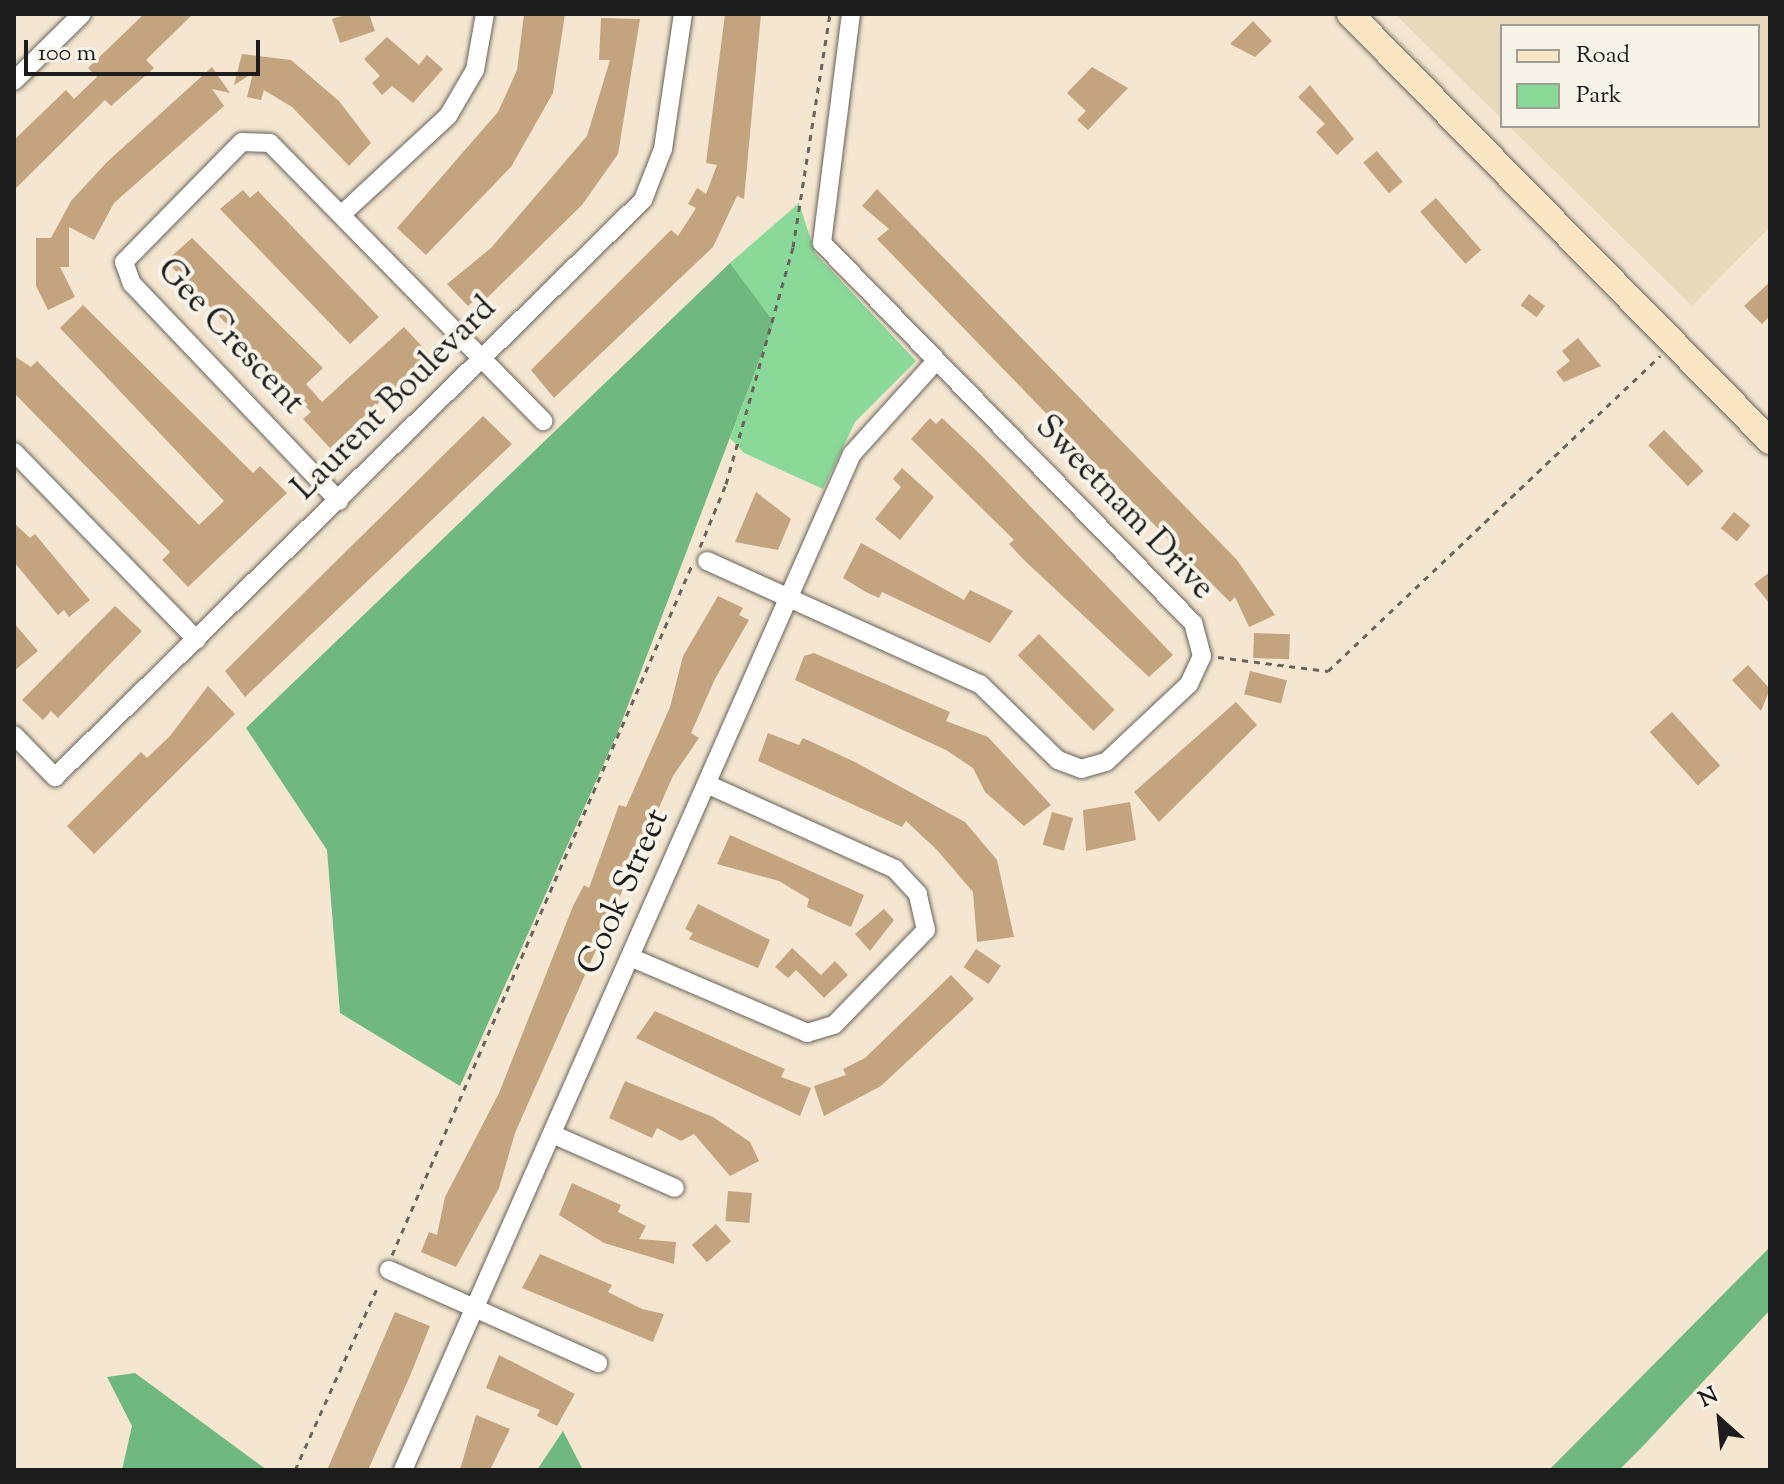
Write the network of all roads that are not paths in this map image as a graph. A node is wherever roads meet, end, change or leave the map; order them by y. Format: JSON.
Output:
{"nodes":[{"id":1,"x":82,"y":14,"type":"edge"},
{"id":2,"x":485,"y":14,"type":"edge"},
{"id":3,"x":683,"y":14,"type":"edge"},
{"id":4,"x":851,"y":14,"type":"edge"},
{"id":5,"x":1350,"y":14,"type":"edge"},
{"id":6,"x":14,"y":81,"type":"edge"},
{"id":7,"x":341,"y":215,"type":"junction"},
{"id":8,"x":481,"y":358,"type":"junction"},
{"id":9,"x":935,"y":362,"type":"junction"},
{"id":10,"x":543,"y":421,"type":"dead end"},
{"id":11,"x":1770,"y":441,"type":"edge"},
{"id":12,"x":14,"y":452,"type":"edge"},
{"id":13,"x":339,"y":501,"type":"junction"},
{"id":14,"x":707,"y":561,"type":"dead end"},
{"id":15,"x":789,"y":598,"type":"junction"},
{"id":16,"x":197,"y":640,"type":"junction"},
{"id":17,"x":14,"y":735,"type":"edge"},
{"id":18,"x":707,"y":784,"type":"junction"},
{"id":19,"x":630,"y":957,"type":"junction"},
{"id":20,"x":552,"y":1134,"type":"junction"},
{"id":21,"x":675,"y":1188,"type":"dead end"},
{"id":22,"x":389,"y":1270,"type":"dead end"},
{"id":23,"x":475,"y":1308,"type":"junction"},
{"id":24,"x":598,"y":1363,"type":"dead end"},
{"id":25,"x":403,"y":1470,"type":"edge"}],
"edges":[{"from":1,"to":6,"type":"street"},
{"from":2,"to":7,"type":"street"},
{"from":3,"to":8,"type":"street","name":"Laurent Boulevard"},
{"from":4,"to":9,"type":"street","name":"Sweetnam Drive"},
{"from":5,"to":11,"type":"main road"},
{"from":7,"to":8,"type":"street","name":"Gee Crescent"},
{"from":7,"to":13,"type":"street","name":"Gee Crescent"},
{"from":8,"to":10,"type":"street","name":"Gee Crescent"},
{"from":8,"to":13,"type":"street","name":"Laurent Boulevard"},
{"from":9,"to":15,"type":"street","name":"Cook Street"},
{"from":9,"to":15,"type":"street","name":"Sweetnam Drive"},
{"from":12,"to":16,"type":"street"},
{"from":13,"to":16,"type":"street","name":"Laurent Boulevard"},
{"from":14,"to":15,"type":"street","name":"Sweetnam Drive"},
{"from":15,"to":18,"type":"street","name":"Cook Street"},
{"from":16,"to":17,"type":"street","name":"Laurent Boulevard"},
{"from":18,"to":19,"type":"street","name":"Cook Street"},
{"from":18,"to":19,"type":"street"},
{"from":19,"to":20,"type":"street","name":"Cook Street"},
{"from":20,"to":21,"type":"street"},
{"from":20,"to":23,"type":"street","name":"Cook Street"},
{"from":22,"to":23,"type":"street"},
{"from":23,"to":24,"type":"street"},
{"from":23,"to":25,"type":"street","name":"Cook Street"}]}
